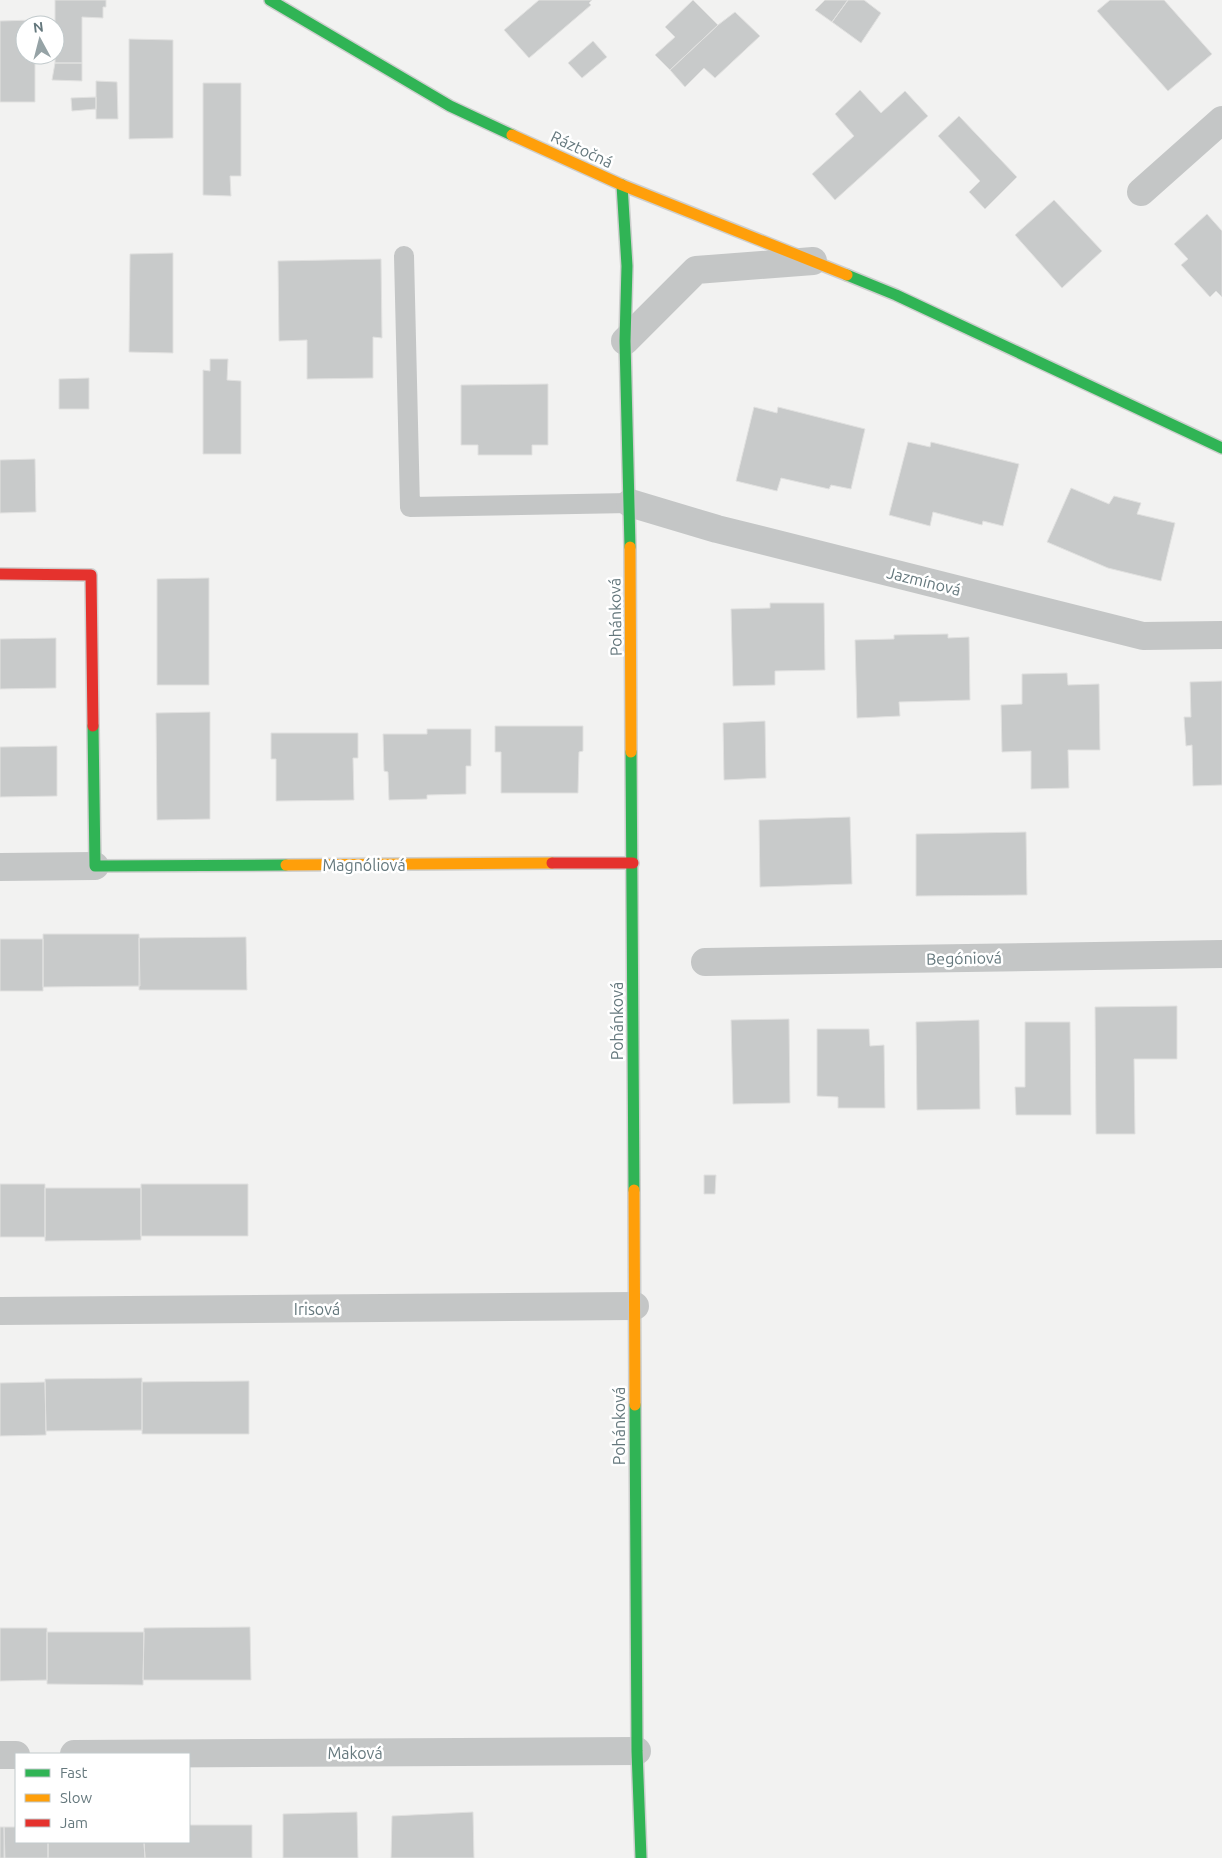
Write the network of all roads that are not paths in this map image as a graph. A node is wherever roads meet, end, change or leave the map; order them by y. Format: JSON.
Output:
{"nodes":[{"id":1,"x":270,"y":0,"type":"edge"},
{"id":2,"x":1222,"y":120,"type":"edge"},
{"id":3,"x":622,"y":185,"type":"junction"},
{"id":4,"x":1141,"y":192,"type":"dead end"},
{"id":5,"x":404,"y":256,"type":"dead end"},
{"id":6,"x":813,"y":262,"type":"junction"},
{"id":7,"x":625,"y":341,"type":"junction"},
{"id":8,"x":1222,"y":448,"type":"edge"},
{"id":9,"x":630,"y":503,"type":"junction"},
{"id":10,"x":0,"y":574,"type":"edge"},
{"id":11,"x":1222,"y":635,"type":"edge"},
{"id":12,"x":632,"y":863,"type":"junction"},
{"id":13,"x":95,"y":866,"type":"junction"},
{"id":14,"x":0,"y":867,"type":"edge"},
{"id":15,"x":1222,"y":954,"type":"edge"},
{"id":16,"x":705,"y":962,"type":"dead end"},
{"id":17,"x":635,"y":1306,"type":"junction"},
{"id":18,"x":0,"y":1311,"type":"edge"},
{"id":19,"x":637,"y":1751,"type":"junction"},
{"id":20,"x":190,"y":1753,"type":"edge"},
{"id":21,"x":0,"y":1755,"type":"edge"},
{"id":22,"x":15,"y":1755,"type":"edge"},
{"id":23,"x":641,"y":1858,"type":"edge"}],
"edges":[{"from":1,"to":3,"type":"street","name":"Ráztočná"},
{"from":2,"to":4,"type":"street"},
{"from":3,"to":6,"type":"street","name":"Ráztočná"},
{"from":3,"to":7,"type":"street","name":"Pohánková"},
{"from":5,"to":9,"type":"lane"},
{"from":6,"to":7,"type":"street"},
{"from":6,"to":8,"type":"street","name":"Ráztočná"},
{"from":7,"to":9,"type":"street","name":"Pohánková"},
{"from":9,"to":11,"type":"street","name":"Jazmínová"},
{"from":9,"to":12,"type":"street","name":"Pohánková"},
{"from":10,"to":13,"type":"street"},
{"from":12,"to":13,"type":"street","name":"Magnóliová"},
{"from":12,"to":17,"type":"street","name":"Pohánková"},
{"from":13,"to":14,"type":"street","name":"Magnóliová"},
{"from":15,"to":16,"type":"street","name":"Begóniová"},
{"from":17,"to":18,"type":"street","name":"Irisová"},
{"from":17,"to":19,"type":"street","name":"Pohánková"},
{"from":19,"to":20,"type":"street","name":"Maková"},
{"from":19,"to":23,"type":"street","name":"Pohánková"},
{"from":21,"to":22,"type":"street"}]}
